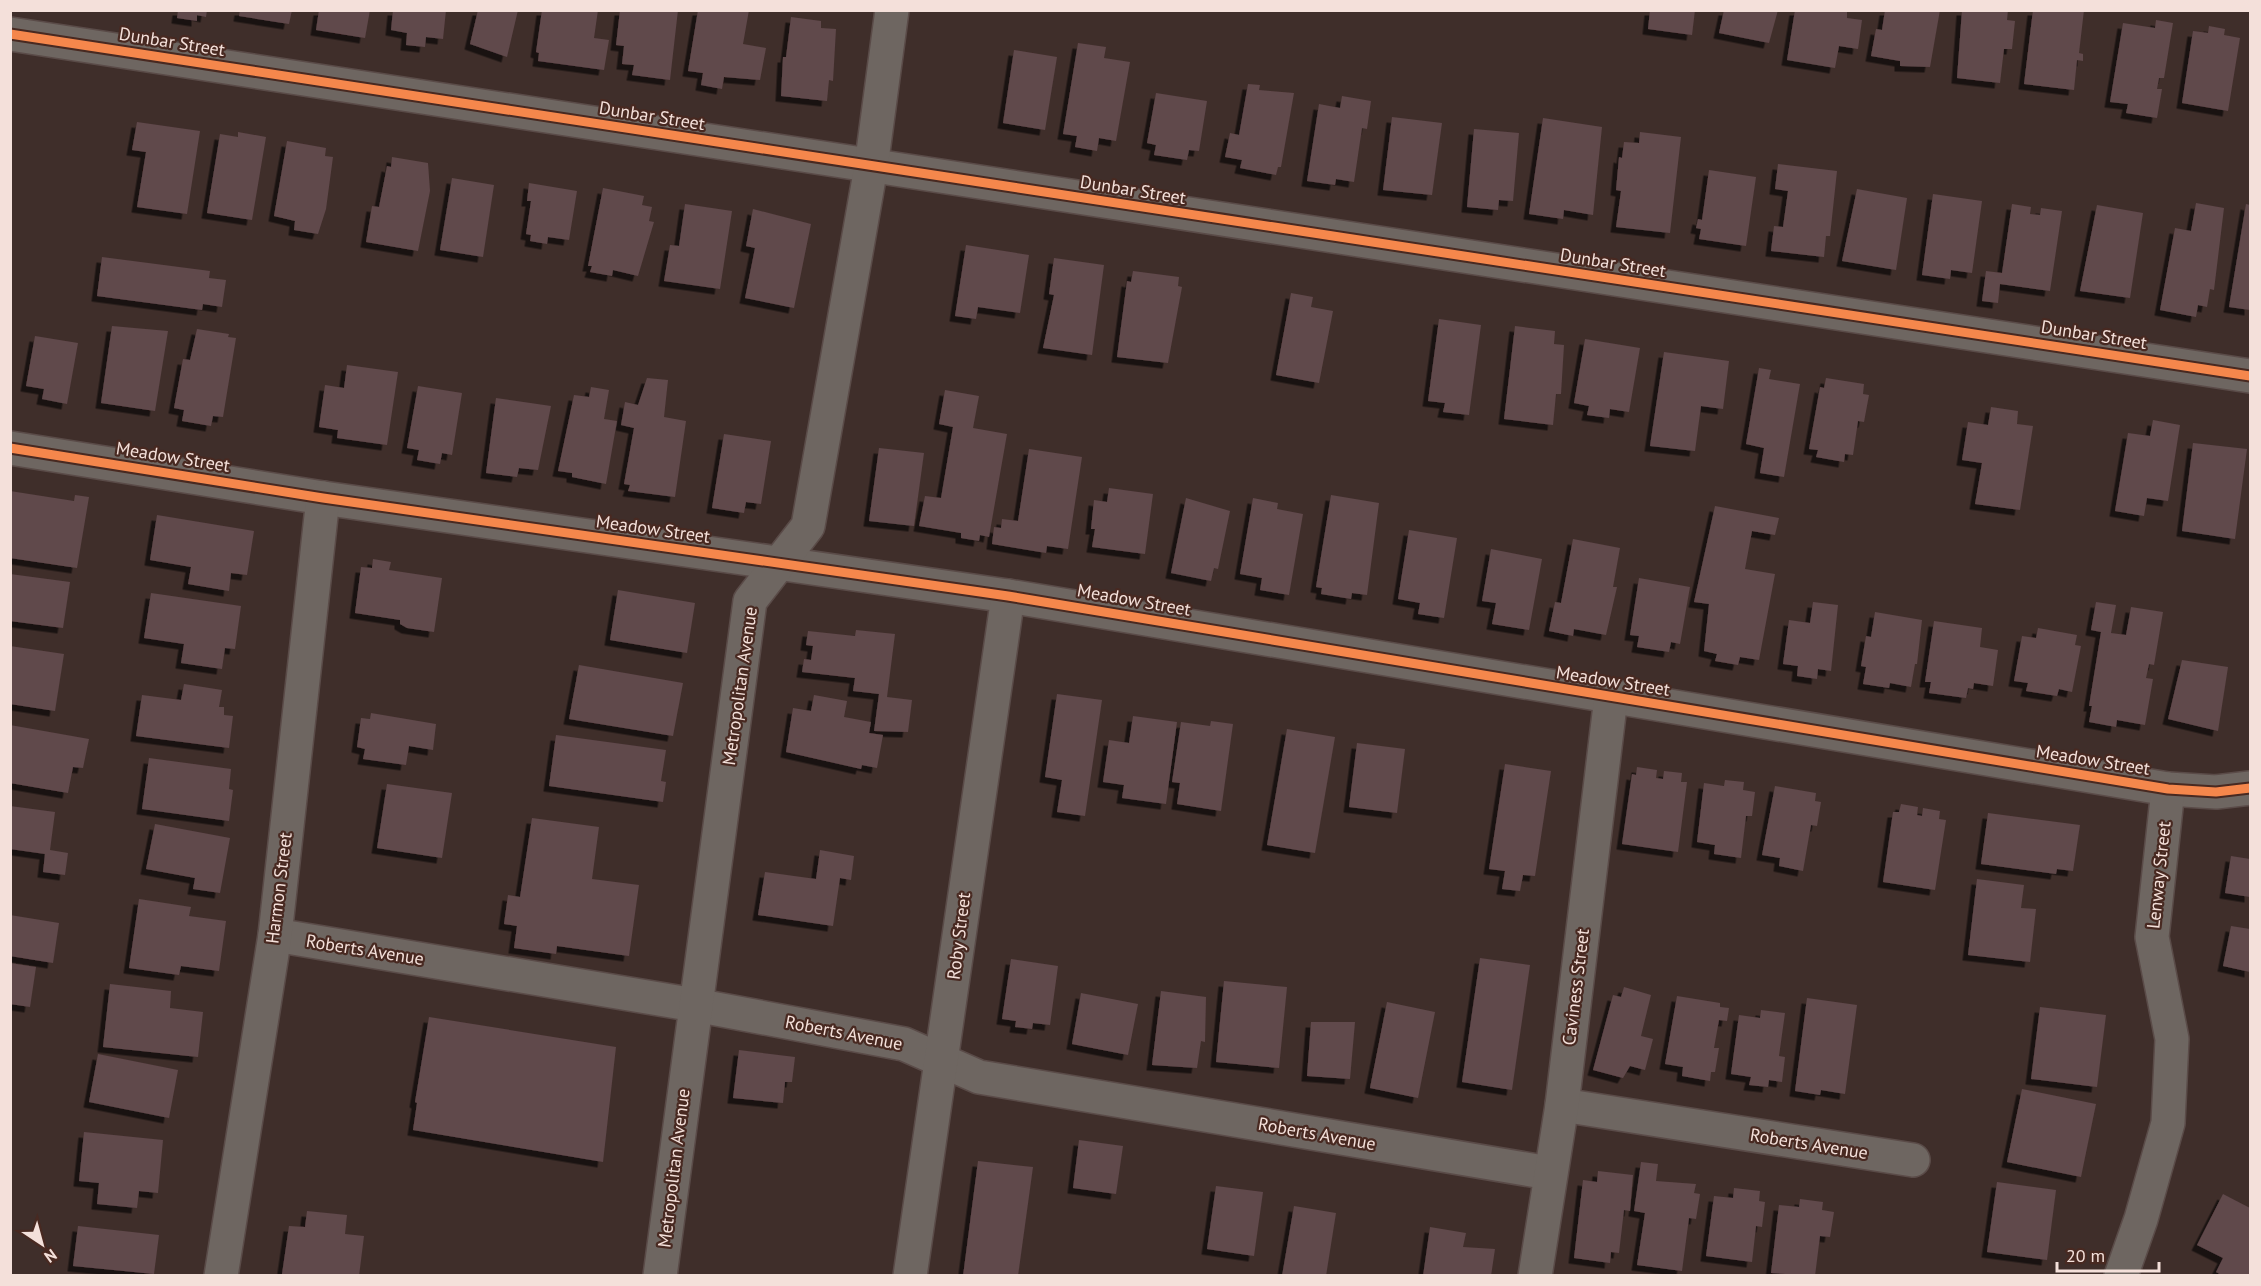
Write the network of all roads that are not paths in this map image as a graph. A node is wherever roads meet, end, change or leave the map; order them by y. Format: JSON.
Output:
{"nodes":[{"id":1,"x":892,"y":10,"type":"edge"},
{"id":2,"x":10,"y":34,"type":"edge"},
{"id":3,"x":871,"y":167,"type":"junction"},
{"id":4,"x":2250,"y":376,"type":"edge"},
{"id":5,"x":10,"y":448,"type":"edge"},
{"id":6,"x":322,"y":498,"type":"junction"},
{"id":7,"x":781,"y":564,"type":"junction"},
{"id":8,"x":1008,"y":596,"type":"junction"},
{"id":9,"x":1611,"y":697,"type":"junction"},
{"id":10,"x":2250,"y":788,"type":"edge"},
{"id":11,"x":2168,"y":789,"type":"junction"},
{"id":12,"x":275,"y":935,"type":"junction"},
{"id":13,"x":696,"y":1005,"type":"junction"},
{"id":14,"x":943,"y":1060,"type":"junction"},
{"id":15,"x":1562,"y":1105,"type":"junction"},
{"id":16,"x":1913,"y":1160,"type":"dead end"},
{"id":17,"x":1549,"y":1173,"type":"junction"},
{"id":18,"x":221,"y":1275,"type":"edge"},
{"id":19,"x":660,"y":1275,"type":"edge"},
{"id":20,"x":910,"y":1275,"type":"edge"},
{"id":21,"x":1535,"y":1275,"type":"edge"},
{"id":22,"x":2121,"y":1275,"type":"edge"}],
"edges":[{"from":1,"to":3,"type":"street","name":"Metropolitan Avenue"},
{"from":2,"to":3,"type":"street","name":"Dunbar Street"},
{"from":3,"to":4,"type":"street","name":"Dunbar Street"},
{"from":3,"to":7,"type":"street","name":"Metropolitan Avenue"},
{"from":5,"to":6,"type":"street","name":"Meadow Street"},
{"from":6,"to":7,"type":"street","name":"Meadow Street"},
{"from":6,"to":12,"type":"street","name":"Harmon Street"},
{"from":7,"to":8,"type":"street","name":"Meadow Street"},
{"from":7,"to":13,"type":"street","name":"Metropolitan Avenue"},
{"from":8,"to":9,"type":"street","name":"Meadow Street"},
{"from":8,"to":14,"type":"street","name":"Roby Street"},
{"from":9,"to":11,"type":"street","name":"Meadow Street"},
{"from":9,"to":15,"type":"street","name":"Caviness Street"},
{"from":10,"to":11,"type":"street","name":"Meadow Street"},
{"from":11,"to":22,"type":"street","name":"Lenway Street"},
{"from":12,"to":13,"type":"street","name":"Roberts Avenue"},
{"from":12,"to":18,"type":"street","name":"Harmon Street"},
{"from":13,"to":14,"type":"street","name":"Roberts Avenue"},
{"from":13,"to":19,"type":"street","name":"Metropolitan Avenue"},
{"from":14,"to":17,"type":"street","name":"Roberts Avenue"},
{"from":14,"to":20,"type":"street","name":"Roby Street"},
{"from":15,"to":16,"type":"street","name":"Roberts Avenue"},
{"from":15,"to":17,"type":"street","name":"Caviness Street"},
{"from":17,"to":21,"type":"street","name":"Caviness Street"}]}
